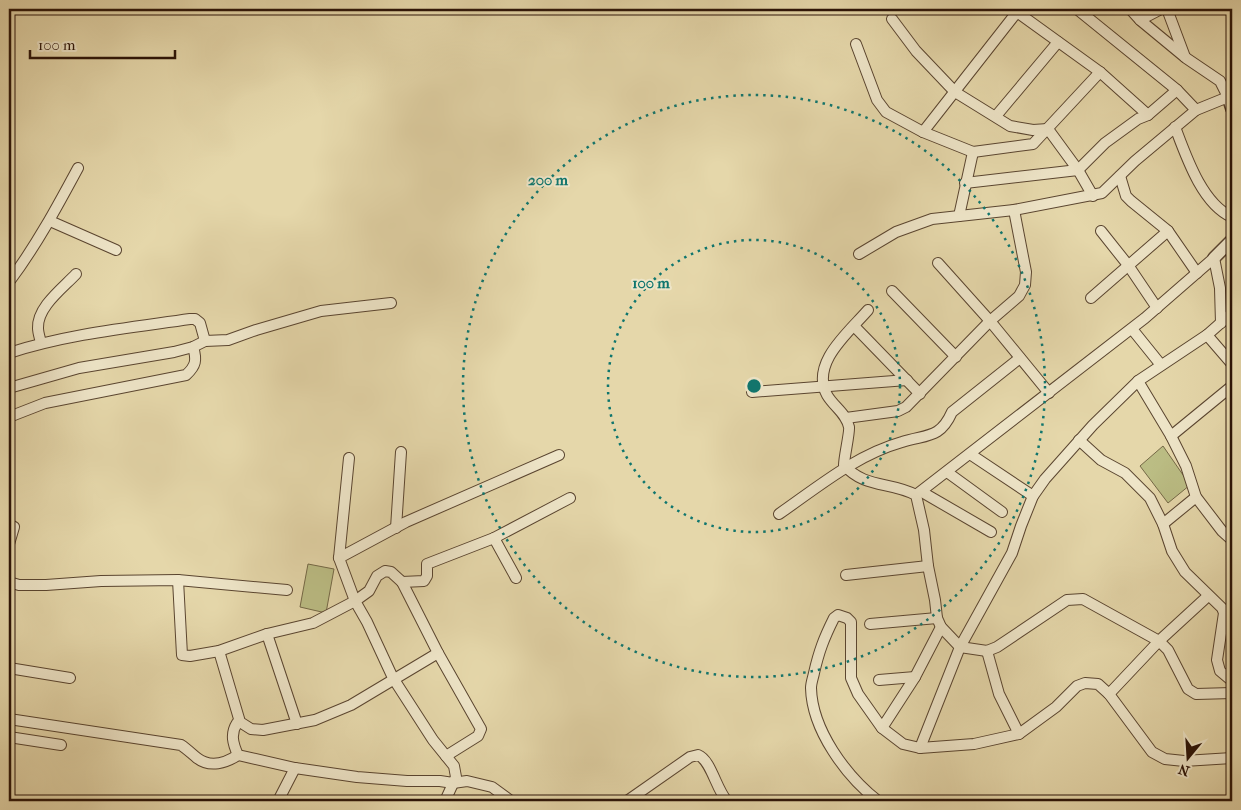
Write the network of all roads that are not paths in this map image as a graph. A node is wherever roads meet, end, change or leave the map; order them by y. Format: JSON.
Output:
{"nodes":[{"id":1,"x":1077,"y":9,"type":"edge"},
{"id":2,"x":1130,"y":9,"type":"edge"},
{"id":3,"x":1161,"y":9,"type":"edge"},
{"id":4,"x":1167,"y":9,"type":"edge"},
{"id":5,"x":1018,"y":11,"type":"edge"},
{"id":6,"x":892,"y":19,"type":"dead end"},
{"id":7,"x":1140,"y":20,"type":"junction"},
{"id":8,"x":1058,"y":42,"type":"junction"},
{"id":9,"x":856,"y":44,"type":"dead end"},
{"id":10,"x":1186,"y":58,"type":"junction"},
{"id":11,"x":1100,"y":72,"type":"junction"},
{"id":12,"x":1177,"y":90,"type":"junction"},
{"id":13,"x":955,"y":92,"type":"junction"},
{"id":14,"x":1230,"y":95,"type":"edge"},
{"id":15,"x":1232,"y":109,"type":"edge"},
{"id":16,"x":1196,"y":110,"type":"junction"},
{"id":17,"x":1148,"y":115,"type":"junction"},
{"id":18,"x":996,"y":116,"type":"junction"},
{"id":19,"x":1175,"y":127,"type":"junction"},
{"id":20,"x":1048,"y":129,"type":"junction"},
{"id":21,"x":923,"y":132,"type":"junction"},
{"id":22,"x":973,"y":152,"type":"junction"},
{"id":23,"x":78,"y":168,"type":"dead end"},
{"id":24,"x":1078,"y":170,"type":"junction"},
{"id":25,"x":1120,"y":176,"type":"junction"},
{"id":26,"x":965,"y":183,"type":"junction"},
{"id":27,"x":1093,"y":196,"type":"junction"},
{"id":28,"x":1014,"y":210,"type":"junction"},
{"id":29,"x":959,"y":216,"type":"junction"},
{"id":30,"x":1232,"y":217,"type":"edge"},
{"id":31,"x":50,"y":221,"type":"junction"},
{"id":32,"x":1168,"y":231,"type":"junction"},
{"id":33,"x":1101,"y":232,"type":"dead end"},
{"id":34,"x":1232,"y":240,"type":"edge"},
{"id":35,"x":116,"y":250,"type":"dead end"},
{"id":36,"x":859,"y":254,"type":"dead end"},
{"id":37,"x":1214,"y":258,"type":"junction"},
{"id":38,"x":938,"y":263,"type":"dead end"},
{"id":39,"x":1128,"y":265,"type":"junction"},
{"id":40,"x":76,"y":274,"type":"dead end"},
{"id":41,"x":1197,"y":274,"type":"junction"},
{"id":42,"x":9,"y":282,"type":"edge"},
{"id":43,"x":892,"y":291,"type":"dead end"},
{"id":44,"x":1091,"y":298,"type":"dead end"},
{"id":45,"x":391,"y":303,"type":"dead end"},
{"id":46,"x":1157,"y":308,"type":"junction"},
{"id":47,"x":868,"y":310,"type":"dead end"},
{"id":48,"x":1232,"y":313,"type":"edge"},
{"id":49,"x":990,"y":322,"type":"junction"},
{"id":50,"x":1221,"y":323,"type":"junction"},
{"id":51,"x":854,"y":326,"type":"junction"},
{"id":52,"x":1132,"y":328,"type":"junction"},
{"id":53,"x":1207,"y":334,"type":"junction"},
{"id":54,"x":205,"y":341,"type":"junction"},
{"id":55,"x":41,"y":343,"type":"junction"},
{"id":56,"x":193,"y":347,"type":"junction"},
{"id":57,"x":9,"y":353,"type":"edge"},
{"id":58,"x":956,"y":357,"type":"junction"},
{"id":59,"x":1020,"y":358,"type":"junction"},
{"id":60,"x":1232,"y":364,"type":"edge"},
{"id":61,"x":1160,"y":366,"type":"junction"},
{"id":62,"x":907,"y":380,"type":"junction"},
{"id":63,"x":1138,"y":381,"type":"junction"},
{"id":64,"x":1232,"y":386,"type":"edge"},
{"id":65,"x":9,"y":388,"type":"edge"},
{"id":66,"x":825,"y":388,"type":"junction"},
{"id":67,"x":752,"y":392,"type":"dead end"},
{"id":68,"x":1049,"y":393,"type":"junction"},
{"id":69,"x":920,"y":394,"type":"junction"},
{"id":70,"x":9,"y":417,"type":"edge"},
{"id":71,"x":846,"y":418,"type":"junction"},
{"id":72,"x":1171,"y":436,"type":"junction"},
{"id":73,"x":1079,"y":440,"type":"junction"},
{"id":74,"x":401,"y":452,"type":"dead end"},
{"id":75,"x":970,"y":454,"type":"junction"},
{"id":76,"x":559,"y":455,"type":"dead end"},
{"id":77,"x":349,"y":458,"type":"dead end"},
{"id":78,"x":846,"y":468,"type":"junction"},
{"id":79,"x":947,"y":472,"type":"junction"},
{"id":80,"x":919,"y":493,"type":"junction"},
{"id":81,"x":1033,"y":496,"type":"junction"},
{"id":82,"x":1196,"y":497,"type":"junction"},
{"id":83,"x":570,"y":498,"type":"dead end"},
{"id":84,"x":1002,"y":512,"type":"dead end"},
{"id":85,"x":778,"y":514,"type":"dead end"},
{"id":86,"x":9,"y":524,"type":"edge"},
{"id":87,"x":1163,"y":524,"type":"junction"},
{"id":88,"x":396,"y":528,"type":"junction"},
{"id":89,"x":991,"y":532,"type":"dead end"},
{"id":90,"x":494,"y":538,"type":"junction"},
{"id":91,"x":1232,"y":540,"type":"edge"},
{"id":92,"x":9,"y":544,"type":"edge"},
{"id":93,"x":339,"y":558,"type":"junction"},
{"id":94,"x":928,"y":566,"type":"junction"},
{"id":95,"x":846,"y":575,"type":"dead end"},
{"id":96,"x":516,"y":578,"type":"dead end"},
{"id":97,"x":178,"y":580,"type":"junction"},
{"id":98,"x":9,"y":582,"type":"edge"},
{"id":99,"x":402,"y":582,"type":"junction"},
{"id":100,"x":287,"y":590,"type":"dead end"},
{"id":101,"x":1208,"y":596,"type":"junction"},
{"id":102,"x":355,"y":601,"type":"junction"},
{"id":103,"x":939,"y":623,"type":"junction"},
{"id":104,"x":870,"y":624,"type":"dead end"},
{"id":105,"x":268,"y":634,"type":"junction"},
{"id":106,"x":1159,"y":641,"type":"junction"},
{"id":107,"x":960,"y":647,"type":"junction"},
{"id":108,"x":219,"y":651,"type":"junction"},
{"id":109,"x":987,"y":651,"type":"junction"},
{"id":110,"x":438,"y":653,"type":"junction"},
{"id":111,"x":9,"y":668,"type":"edge"},
{"id":112,"x":915,"y":677,"type":"junction"},
{"id":113,"x":70,"y":678,"type":"dead end"},
{"id":114,"x":393,"y":678,"type":"junction"},
{"id":115,"x":879,"y":680,"type":"dead end"},
{"id":116,"x":1232,"y":681,"type":"edge"},
{"id":117,"x":1232,"y":693,"type":"edge"},
{"id":118,"x":1109,"y":694,"type":"junction"},
{"id":119,"x":9,"y":719,"type":"edge"},
{"id":120,"x":240,"y":722,"type":"junction"},
{"id":121,"x":297,"y":724,"type":"junction"},
{"id":122,"x":882,"y":728,"type":"junction"},
{"id":123,"x":1019,"y":734,"type":"junction"},
{"id":124,"x":9,"y":737,"type":"edge"},
{"id":125,"x":61,"y":744,"type":"dead end"},
{"id":126,"x":920,"y":748,"type":"junction"},
{"id":127,"x":238,"y":755,"type":"junction"},
{"id":128,"x":446,"y":756,"type":"junction"},
{"id":129,"x":1232,"y":758,"type":"edge"},
{"id":130,"x":295,"y":768,"type":"junction"},
{"id":131,"x":453,"y":783,"type":"junction"},
{"id":132,"x":278,"y":801,"type":"edge"},
{"id":133,"x":446,"y":801,"type":"edge"},
{"id":134,"x":511,"y":801,"type":"edge"},
{"id":135,"x":627,"y":801,"type":"edge"},
{"id":136,"x":727,"y":801,"type":"edge"},
{"id":137,"x":878,"y":801,"type":"edge"}],
"edges":[{"from":1,"to":12,"type":"street"},
{"from":2,"to":7,"type":"street"},
{"from":3,"to":7,"type":"street"},
{"from":4,"to":10,"type":"street"},
{"from":5,"to":8,"type":"street"},
{"from":5,"to":13,"type":"street"},
{"from":6,"to":13,"type":"street"},
{"from":7,"to":10,"type":"street"},
{"from":8,"to":11,"type":"street"},
{"from":8,"to":18,"type":"street"},
{"from":9,"to":21,"type":"street"},
{"from":10,"to":14,"type":"street"},
{"from":11,"to":17,"type":"street"},
{"from":11,"to":20,"type":"street"},
{"from":12,"to":16,"type":"street"},
{"from":12,"to":17,"type":"street"},
{"from":13,"to":18,"type":"street"},
{"from":13,"to":21,"type":"street"},
{"from":14,"to":15,"type":"street"},
{"from":14,"to":16,"type":"street"},
{"from":16,"to":19,"type":"street"},
{"from":17,"to":24,"type":"street"},
{"from":18,"to":20,"type":"street"},
{"from":19,"to":25,"type":"street"},
{"from":19,"to":30,"type":"street"},
{"from":20,"to":22,"type":"street"},
{"from":20,"to":24,"type":"street"},
{"from":21,"to":22,"type":"street"},
{"from":22,"to":26,"type":"street"},
{"from":23,"to":31,"type":"street"},
{"from":24,"to":26,"type":"street"},
{"from":24,"to":27,"type":"street"},
{"from":25,"to":27,"type":"street"},
{"from":25,"to":32,"type":"street"},
{"from":26,"to":29,"type":"street"},
{"from":27,"to":28,"type":"street"},
{"from":28,"to":29,"type":"street"},
{"from":28,"to":49,"type":"street"},
{"from":29,"to":36,"type":"street"},
{"from":31,"to":35,"type":"street"},
{"from":31,"to":42,"type":"street"},
{"from":32,"to":39,"type":"street"},
{"from":32,"to":41,"type":"street"},
{"from":33,"to":39,"type":"street"},
{"from":34,"to":37,"type":"street"},
{"from":37,"to":41,"type":"street"},
{"from":37,"to":50,"type":"street"},
{"from":38,"to":49,"type":"street"},
{"from":39,"to":44,"type":"street"},
{"from":39,"to":46,"type":"street"},
{"from":40,"to":55,"type":"street"},
{"from":41,"to":46,"type":"street"},
{"from":43,"to":58,"type":"street"},
{"from":45,"to":54,"type":"street"},
{"from":46,"to":52,"type":"street"},
{"from":47,"to":51,"type":"street"},
{"from":48,"to":50,"type":"street"},
{"from":49,"to":58,"type":"street"},
{"from":49,"to":59,"type":"street"},
{"from":50,"to":53,"type":"street"},
{"from":51,"to":62,"type":"street"},
{"from":51,"to":66,"type":"street"},
{"from":52,"to":61,"type":"street"},
{"from":52,"to":68,"type":"street"},
{"from":53,"to":60,"type":"street"},
{"from":53,"to":61,"type":"street"},
{"from":54,"to":55,"type":"street"},
{"from":54,"to":56,"type":"street"},
{"from":55,"to":57,"type":"street"},
{"from":56,"to":65,"type":"street"},
{"from":56,"to":70,"type":"street"},
{"from":58,"to":69,"type":"street"},
{"from":59,"to":68,"type":"street"},
{"from":59,"to":78,"type":"street"},
{"from":61,"to":63,"type":"street"},
{"from":62,"to":66,"type":"street"},
{"from":62,"to":69,"type":"street"},
{"from":63,"to":72,"type":"street"},
{"from":63,"to":73,"type":"street"},
{"from":64,"to":72,"type":"street"},
{"from":66,"to":67,"type":"street"},
{"from":66,"to":71,"type":"street"},
{"from":68,"to":75,"type":"street"},
{"from":69,"to":71,"type":"street"},
{"from":71,"to":78,"type":"street"},
{"from":72,"to":82,"type":"street"},
{"from":73,"to":81,"type":"street"},
{"from":73,"to":87,"type":"street"},
{"from":74,"to":88,"type":"street"},
{"from":75,"to":79,"type":"street"},
{"from":75,"to":81,"type":"street"},
{"from":76,"to":88,"type":"street"},
{"from":77,"to":93,"type":"street"},
{"from":78,"to":80,"type":"street"},
{"from":78,"to":85,"type":"street"},
{"from":79,"to":80,"type":"street"},
{"from":79,"to":84,"type":"street"},
{"from":80,"to":89,"type":"street"},
{"from":80,"to":94,"type":"street"},
{"from":81,"to":107,"type":"street"},
{"from":82,"to":87,"type":"street"},
{"from":82,"to":91,"type":"street"},
{"from":83,"to":90,"type":"street"},
{"from":86,"to":92,"type":"street"},
{"from":87,"to":101,"type":"street"},
{"from":88,"to":93,"type":"street"},
{"from":90,"to":96,"type":"street"},
{"from":90,"to":99,"type":"street"},
{"from":93,"to":102,"type":"street"},
{"from":94,"to":95,"type":"street"},
{"from":94,"to":103,"type":"street"},
{"from":97,"to":98,"type":"street"},
{"from":97,"to":100,"type":"street"},
{"from":97,"to":108,"type":"street"},
{"from":99,"to":102,"type":"street"},
{"from":99,"to":110,"type":"street"},
{"from":101,"to":106,"type":"street"},
{"from":101,"to":116,"type":"street"},
{"from":102,"to":105,"type":"street"},
{"from":102,"to":114,"type":"street"},
{"from":103,"to":104,"type":"street"},
{"from":103,"to":107,"type":"street"},
{"from":103,"to":112,"type":"street"},
{"from":105,"to":108,"type":"street"},
{"from":105,"to":121,"type":"street"},
{"from":106,"to":109,"type":"street"},
{"from":106,"to":117,"type":"street"},
{"from":106,"to":118,"type":"street"},
{"from":107,"to":109,"type":"street"},
{"from":107,"to":126,"type":"street"},
{"from":108,"to":120,"type":"street"},
{"from":109,"to":123,"type":"street"},
{"from":110,"to":114,"type":"street"},
{"from":110,"to":128,"type":"street"},
{"from":111,"to":113,"type":"street"},
{"from":112,"to":115,"type":"street"},
{"from":112,"to":122,"type":"street"},
{"from":114,"to":121,"type":"street"},
{"from":114,"to":128,"type":"street"},
{"from":118,"to":123,"type":"street"},
{"from":118,"to":129,"type":"street"},
{"from":119,"to":127,"type":"street"},
{"from":120,"to":121,"type":"street"},
{"from":120,"to":127,"type":"street"},
{"from":122,"to":126,"type":"street"},
{"from":122,"to":137,"type":"street"},
{"from":123,"to":126,"type":"street"},
{"from":124,"to":125,"type":"street"},
{"from":127,"to":130,"type":"street"},
{"from":128,"to":131,"type":"street"},
{"from":130,"to":131,"type":"street"},
{"from":130,"to":132,"type":"street"},
{"from":131,"to":133,"type":"street"},
{"from":131,"to":134,"type":"street"},
{"from":135,"to":136,"type":"street"}]}
